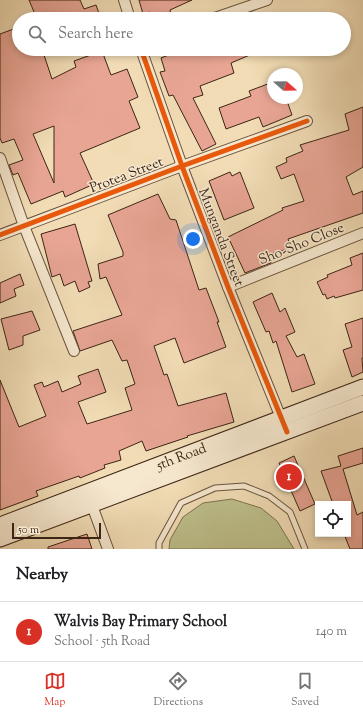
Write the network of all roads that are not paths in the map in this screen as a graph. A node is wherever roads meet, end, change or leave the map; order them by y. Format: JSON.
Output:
{"nodes":[{"id":1,"x":124,"y":0,"type":"edge"},
{"id":2,"x":267,"y":0,"type":"edge"},
{"id":3,"x":128,"y":12,"type":"edge"},
{"id":4,"x":232,"y":12,"type":"edge"},
{"id":5,"x":143,"y":56,"type":"edge"},
{"id":6,"x":307,"y":121,"type":"dead end"},
{"id":7,"x":0,"y":158,"type":"edge"},
{"id":8,"x":182,"y":166,"type":"junction"},
{"id":9,"x":24,"y":226,"type":"junction"},
{"id":10,"x":363,"y":233,"type":"edge"},
{"id":11,"x":0,"y":235,"type":"edge"},
{"id":12,"x":228,"y":287,"type":"junction"},
{"id":13,"x":74,"y":350,"type":"dead end"},
{"id":14,"x":363,"y":387,"type":"edge"},
{"id":15,"x":363,"y":404,"type":"edge"},
{"id":16,"x":281,"y":417,"type":"junction"},
{"id":17,"x":286,"y":432,"type":"junction"},
{"id":18,"x":89,"y":498,"type":"junction"},
{"id":19,"x":0,"y":525,"type":"edge"},
{"id":20,"x":0,"y":539,"type":"edge"},
{"id":21,"x":108,"y":549,"type":"edge"},
{"id":22,"x":159,"y":549,"type":"edge"},
{"id":23,"x":306,"y":549,"type":"edge"}],
"edges":[{"from":1,"to":3,"type":"street"},
{"from":2,"to":4,"type":"street"},
{"from":5,"to":8,"type":"street","name":"Munganda Street"},
{"from":6,"to":8,"type":"street","name":"Protea Street"},
{"from":7,"to":9,"type":"street"},
{"from":8,"to":9,"type":"street","name":"Protea Street"},
{"from":8,"to":12,"type":"street","name":"Munganda Street"},
{"from":9,"to":11,"type":"street","name":"Protea Street"},
{"from":9,"to":13,"type":"street"},
{"from":10,"to":12,"type":"street","name":"Sho-Sho Close"},
{"from":12,"to":16,"type":"street","name":"Munganda Street"},
{"from":14,"to":16,"type":"main road","name":"5th Road"},
{"from":15,"to":17,"type":"main road","name":"5th Road"},
{"from":16,"to":17,"type":"street","name":"Munganda Street"},
{"from":16,"to":18,"type":"main road","name":"5th Road"},
{"from":17,"to":18,"type":"main road","name":"5th Road"},
{"from":18,"to":19,"type":"main road","name":"5th Road"},
{"from":18,"to":20,"type":"main road","name":"5th Road"},
{"from":18,"to":21,"type":"street"},
{"from":22,"to":23,"type":"lane"}]}
